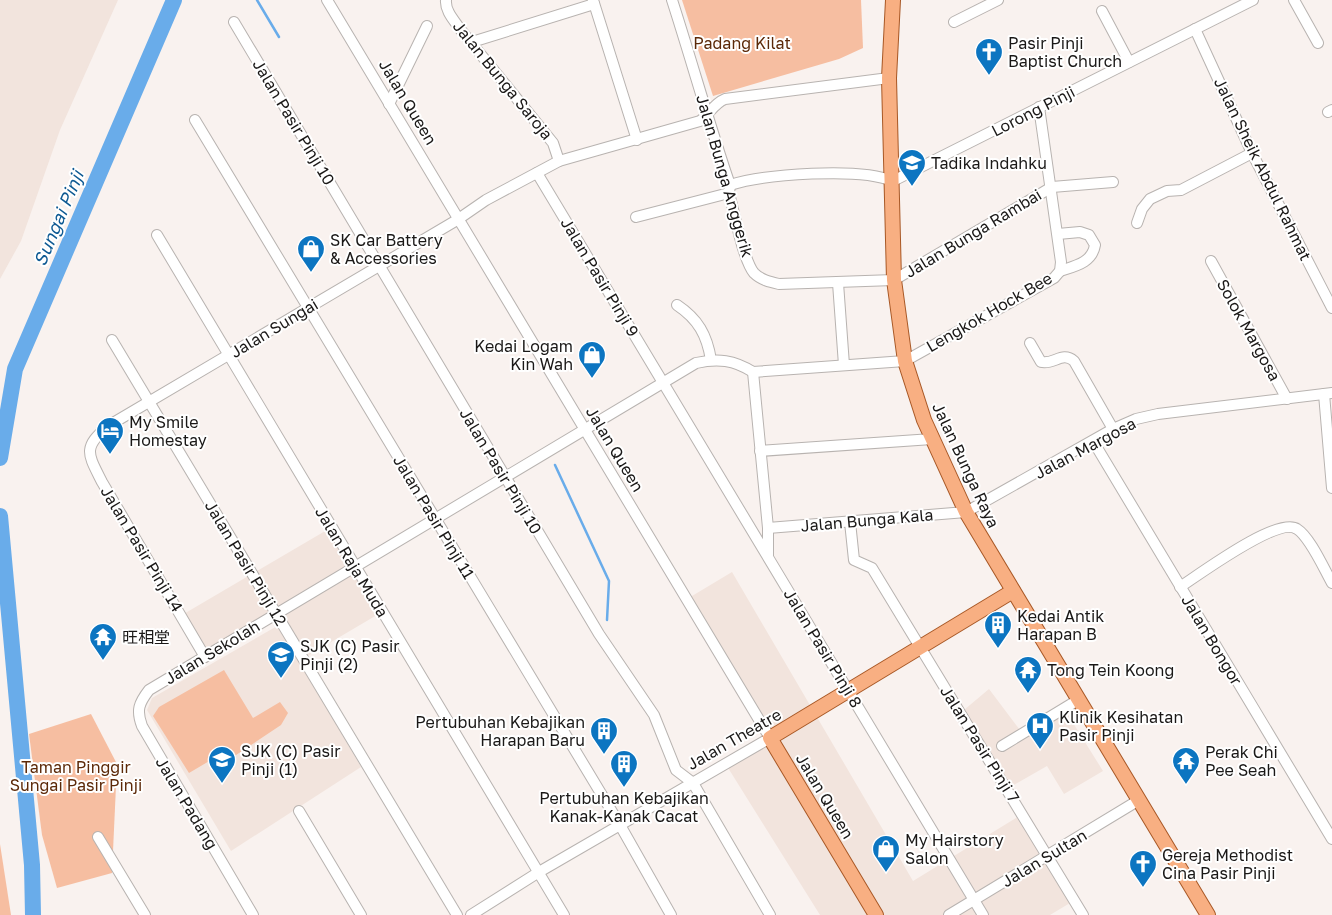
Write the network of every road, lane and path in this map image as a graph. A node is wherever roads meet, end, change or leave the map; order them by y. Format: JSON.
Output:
{"nodes":[{"id":1,"x":327,"y":0,"type":"edge"},
{"id":2,"x":446,"y":0,"type":"edge"},
{"id":3,"x":672,"y":0,"type":"edge"},
{"id":4,"x":893,"y":0,"type":"edge"},
{"id":5,"x":998,"y":0,"type":"edge"},
{"id":6,"x":1253,"y":0,"type":"edge"},
{"id":7,"x":1294,"y":0,"type":"edge"},
{"id":8,"x":593,"y":2,"type":"edge"},
{"id":9,"x":1102,"y":12,"type":"dead end"},
{"id":10,"x":234,"y":22,"type":"dead end"},
{"id":11,"x":954,"y":22,"type":"dead end"},
{"id":12,"x":427,"y":26,"type":"dead end"},
{"id":13,"x":1195,"y":29,"type":"junction"},
{"id":14,"x":472,"y":42,"type":"junction"},
{"id":15,"x":1318,"y":43,"type":"dead end"},
{"id":16,"x":1129,"y":62,"type":"junction"},
{"id":17,"x":889,"y":78,"type":"junction"},
{"id":18,"x":389,"y":104,"type":"junction"},
{"id":19,"x":1039,"y":107,"type":"junction"},
{"id":20,"x":706,"y":117,"type":"junction"},
{"id":21,"x":195,"y":120,"type":"dead end"},
{"id":22,"x":637,"y":140,"type":"junction"},
{"id":23,"x":1252,"y":153,"type":"junction"},
{"id":24,"x":559,"y":162,"type":"junction"},
{"id":25,"x":537,"y":173,"type":"junction"},
{"id":26,"x":893,"y":180,"type":"junction"},
{"id":27,"x":1113,"y":182,"type":"dead end"},
{"id":28,"x":1052,"y":187,"type":"junction"},
{"id":29,"x":729,"y":189,"type":"junction"},
{"id":30,"x":636,"y":217,"type":"dead end"},
{"id":31,"x":457,"y":220,"type":"junction"},
{"id":32,"x":1137,"y":223,"type":"dead end"},
{"id":33,"x":1058,"y":234,"type":"junction"},
{"id":34,"x":157,"y":235,"type":"dead end"},
{"id":35,"x":1211,"y":261,"type":"dead end"},
{"id":36,"x":379,"y":266,"type":"junction"},
{"id":37,"x":1060,"y":271,"type":"junction"},
{"id":38,"x":894,"y":280,"type":"junction"},
{"id":39,"x":838,"y":283,"type":"junction"},
{"id":40,"x":677,"y":305,"type":"dead end"},
{"id":41,"x":308,"y":308,"type":"junction"},
{"id":42,"x":1332,"y":308,"type":"edge"},
{"id":43,"x":112,"y":340,"type":"dead end"},
{"id":44,"x":1030,"y":343,"type":"dead end"},
{"id":45,"x":228,"y":355,"type":"junction"},
{"id":46,"x":711,"y":360,"type":"junction"},
{"id":47,"x":905,"y":361,"type":"junction"},
{"id":48,"x":844,"y":365,"type":"junction"},
{"id":49,"x":753,"y":372,"type":"junction"},
{"id":50,"x":663,"y":382,"type":"junction"},
{"id":51,"x":1328,"y":393,"type":"edge"},
{"id":52,"x":1287,"y":399,"type":"junction"},
{"id":53,"x":150,"y":402,"type":"junction"},
{"id":54,"x":1114,"y":429,"type":"junction"},
{"id":55,"x":583,"y":430,"type":"junction"},
{"id":56,"x":93,"y":439,"type":"joint"},
{"id":57,"x":932,"y":439,"type":"junction"},
{"id":58,"x":1093,"y":441,"type":"junction"},
{"id":59,"x":760,"y":451,"type":"junction"},
{"id":60,"x":504,"y":477,"type":"junction"},
{"id":61,"x":1332,"y":488,"type":"edge"},
{"id":62,"x":966,"y":512,"type":"junction"},
{"id":63,"x":436,"y":518,"type":"junction"},
{"id":64,"x":850,"y":522,"type":"junction"},
{"id":65,"x":768,"y":528,"type":"junction"},
{"id":66,"x":768,"y":556,"type":"junction"},
{"id":67,"x":355,"y":566,"type":"junction"},
{"id":68,"x":1329,"y":569,"type":"edge"},
{"id":69,"x":1332,"y":583,"type":"edge"},
{"id":70,"x":1180,"y":587,"type":"junction"},
{"id":71,"x":1013,"y":591,"type":"junction"},
{"id":72,"x":277,"y":614,"type":"junction"},
{"id":73,"x":919,"y":647,"type":"junction"},
{"id":74,"x":205,"y":656,"type":"junction"},
{"id":75,"x":149,"y":690,"type":"joint"},
{"id":76,"x":848,"y":691,"type":"junction"},
{"id":77,"x":1078,"y":700,"type":"junction"},
{"id":78,"x":770,"y":738,"type":"junction"},
{"id":79,"x":1002,"y":746,"type":"dead end"},
{"id":80,"x":693,"y":783,"type":"junction"},
{"id":81,"x":1139,"y":800,"type":"junction"},
{"id":82,"x":299,"y":810,"type":"dead end"},
{"id":83,"x":620,"y":825,"type":"junction"},
{"id":84,"x":98,"y":837,"type":"dead end"},
{"id":85,"x":1332,"y":839,"type":"edge"},
{"id":86,"x":1048,"y":855,"type":"junction"},
{"id":87,"x":539,"y":872,"type":"junction"},
{"id":88,"x":974,"y":900,"type":"junction"},
{"id":89,"x":145,"y":915,"type":"edge"},
{"id":90,"x":253,"y":915,"type":"edge"},
{"id":91,"x":361,"y":915,"type":"edge"},
{"id":92,"x":457,"y":915,"type":"edge"},
{"id":93,"x":471,"y":915,"type":"edge"},
{"id":94,"x":564,"y":915,"type":"edge"},
{"id":95,"x":672,"y":915,"type":"edge"},
{"id":96,"x":770,"y":915,"type":"edge"},
{"id":97,"x":876,"y":915,"type":"edge"},
{"id":98,"x":949,"y":915,"type":"edge"},
{"id":99,"x":983,"y":915,"type":"edge"},
{"id":100,"x":1083,"y":915,"type":"edge"},
{"id":101,"x":1208,"y":915,"type":"edge"}],
"edges":[{"from":1,"to":18,"type":"street","name":"Jalan Queen"},
{"from":2,"to":14,"type":"street","name":"Jalan Bunga Saroja"},
{"from":3,"to":20,"type":"street","name":"Jalan Bunga Anggerik"},
{"from":4,"to":17,"type":"main road","name":"Jalan Bunga Raya"},
{"from":5,"to":11,"type":"street"},
{"from":6,"to":13,"type":"street","name":"Lorong Pinji"},
{"from":7,"to":15,"type":"street"},
{"from":8,"to":14,"type":"street"},
{"from":8,"to":22,"type":"street"},
{"from":9,"to":16,"type":"street"},
{"from":10,"to":36,"type":"street","name":"Jalan Pasir Pinji 10"},
{"from":12,"to":18,"type":"street"},
{"from":13,"to":16,"type":"street","name":"Lorong Pinji"},
{"from":13,"to":23,"type":"street","name":"Jalan Sheik Abdul Rahmat"},
{"from":14,"to":24,"type":"street","name":"Jalan Bunga Saroja"},
{"from":16,"to":19,"type":"street","name":"Lorong Pinji"},
{"from":17,"to":20,"type":"street"},
{"from":17,"to":26,"type":"main road","name":"Jalan Bunga Raya"},
{"from":18,"to":31,"type":"street","name":"Jalan Queen"},
{"from":19,"to":26,"type":"street","name":"Lorong Pinji"},
{"from":19,"to":28,"type":"street","name":"Lengkok Hock Bee"},
{"from":20,"to":22,"type":"street","name":"Jalan Sungai"},
{"from":20,"to":29,"type":"street","name":"Jalan Bunga Anggerik"},
{"from":21,"to":41,"type":"street","name":"Jalan Pasir Pinji 11"},
{"from":22,"to":24,"type":"street","name":"Jalan Sungai"},
{"from":23,"to":32,"type":"street"},
{"from":23,"to":42,"type":"street","name":"Jalan Sheik Abdul Rahmat"},
{"from":24,"to":25,"type":"street","name":"Jalan Sungai"},
{"from":25,"to":31,"type":"street","name":"Jalan Sungai"},
{"from":25,"to":50,"type":"street","name":"Jalan Pasir Pinji 9"},
{"from":26,"to":29,"type":"street"},
{"from":26,"to":38,"type":"main road","name":"Jalan Bunga Raya"},
{"from":27,"to":28,"type":"street","name":"Jalan Bunga Rambai"},
{"from":28,"to":33,"type":"street","name":"Lengkok Hock Bee"},
{"from":28,"to":38,"type":"street","name":"Jalan Bunga Rambai"},
{"from":29,"to":30,"type":"street"},
{"from":29,"to":39,"type":"street","name":"Jalan Bunga Anggerik"},
{"from":31,"to":36,"type":"street","name":"Jalan Sungai"},
{"from":31,"to":55,"type":"street","name":"Jalan Queen"},
{"from":33,"to":37,"type":"street","name":"Lengkok Hock Bee"},
{"from":33,"to":37,"type":"street"},
{"from":34,"to":45,"type":"street","name":"Jalan Raja Muda"},
{"from":35,"to":52,"type":"street","name":"Solok Margosa"},
{"from":36,"to":41,"type":"street","name":"Jalan Sungai"},
{"from":36,"to":60,"type":"street","name":"Jalan Pasir Pinji 10"},
{"from":37,"to":47,"type":"street","name":"Lengkok Hock Bee"},
{"from":38,"to":39,"type":"street","name":"Jalan Bunga Anggerik"},
{"from":38,"to":47,"type":"main road","name":"Jalan Bunga Raya"},
{"from":39,"to":48,"type":"street"},
{"from":40,"to":46,"type":"street"},
{"from":41,"to":45,"type":"street","name":"Jalan Sungai"},
{"from":41,"to":63,"type":"street","name":"Jalan Pasir Pinji 11"},
{"from":43,"to":53,"type":"street","name":"Jalan Pasir Pinji 12"},
{"from":44,"to":54,"type":"street"},
{"from":45,"to":53,"type":"street","name":"Jalan Sungai"},
{"from":45,"to":67,"type":"street","name":"Jalan Raja Muda"},
{"from":46,"to":49,"type":"street"},
{"from":46,"to":50,"type":"street","name":"Jalan Sekolah"},
{"from":47,"to":48,"type":"street"},
{"from":47,"to":57,"type":"main road","name":"Jalan Bunga Raya"},
{"from":48,"to":49,"type":"street"},
{"from":49,"to":59,"type":"street"},
{"from":50,"to":55,"type":"street","name":"Jalan Sekolah"},
{"from":50,"to":66,"type":"street","name":"Jalan Pasir Pinji 8"},
{"from":51,"to":52,"type":"street","name":"Jalan Margosa"},
{"from":51,"to":61,"type":"street"},
{"from":52,"to":54,"type":"street","name":"Jalan Margosa"},
{"from":53,"to":56,"type":"street","name":"Jalan Sungai"},
{"from":53,"to":72,"type":"street","name":"Jalan Pasir Pinji 12"},
{"from":54,"to":58,"type":"street","name":"Jalan Margosa"},
{"from":55,"to":60,"type":"street","name":"Jalan Sekolah"},
{"from":55,"to":78,"type":"street","name":"Jalan Queen"},
{"from":56,"to":74,"type":"street","name":"Jalan Pasir Pinji 14"},
{"from":57,"to":59,"type":"street"},
{"from":57,"to":62,"type":"main road","name":"Jalan Bunga Raya"},
{"from":58,"to":62,"type":"street","name":"Jalan Margosa"},
{"from":58,"to":70,"type":"street","name":"Jalan Bongor"},
{"from":59,"to":65,"type":"street"},
{"from":60,"to":63,"type":"street","name":"Jalan Sekolah"},
{"from":60,"to":80,"type":"street","name":"Jalan Pasir Pinji 10"},
{"from":62,"to":64,"type":"street","name":"Jalan Bunga Kala"},
{"from":62,"to":71,"type":"main road","name":"Jalan Bunga Raya"},
{"from":63,"to":67,"type":"street","name":"Jalan Sekolah"},
{"from":63,"to":83,"type":"street","name":"Jalan Pasir Pinji 11"},
{"from":64,"to":65,"type":"street","name":"Jalan Bunga Kala"},
{"from":64,"to":73,"type":"street","name":"Jalan Pasir Pinji 7"},
{"from":65,"to":66,"type":"street"},
{"from":66,"to":76,"type":"street","name":"Jalan Pasir Pinji 8"},
{"from":67,"to":72,"type":"street","name":"Jalan Sekolah"},
{"from":67,"to":87,"type":"street","name":"Jalan Raja Muda"},
{"from":68,"to":69,"type":"street"},
{"from":68,"to":70,"type":"street"},
{"from":70,"to":85,"type":"street","name":"Jalan Bongor"},
{"from":71,"to":73,"type":"main road","name":"Jalan Theatre"},
{"from":71,"to":77,"type":"main road","name":"Jalan Bunga Raya"},
{"from":72,"to":74,"type":"street","name":"Jalan Sekolah"},
{"from":72,"to":92,"type":"street","name":"Jalan Pasir Pinji 12"},
{"from":73,"to":76,"type":"main road","name":"Jalan Theatre"},
{"from":73,"to":86,"type":"street","name":"Jalan Pasir Pinji 7"},
{"from":74,"to":75,"type":"street","name":"Jalan Sekolah"},
{"from":75,"to":90,"type":"street","name":"Jalan Padang"},
{"from":76,"to":78,"type":"main road","name":"Jalan Theatre"},
{"from":76,"to":88,"type":"street","name":"Jalan Pasir Pinji 8"},
{"from":77,"to":79,"type":"street"},
{"from":77,"to":81,"type":"main road","name":"Jalan Bunga Raya"},
{"from":78,"to":80,"type":"street","name":"Jalan Theatre"},
{"from":78,"to":97,"type":"main road","name":"Jalan Queen"},
{"from":80,"to":83,"type":"street","name":"Jalan Theatre"},
{"from":80,"to":96,"type":"street","name":"Jalan Pasir Pinji 10"},
{"from":81,"to":86,"type":"street","name":"Jalan Sultan"},
{"from":81,"to":101,"type":"main road","name":"Jalan Bunga Raya"},
{"from":82,"to":91,"type":"street"},
{"from":83,"to":87,"type":"street","name":"Jalan Theatre"},
{"from":83,"to":95,"type":"street","name":"Jalan Pasir Pinji 11"},
{"from":84,"to":89,"type":"street"},
{"from":86,"to":88,"type":"street","name":"Jalan Sultan"},
{"from":86,"to":100,"type":"street","name":"Jalan Pasir Pinji 7"},
{"from":87,"to":93,"type":"street","name":"Jalan Theatre"},
{"from":87,"to":94,"type":"street","name":"Jalan Raja Muda"},
{"from":88,"to":98,"type":"street","name":"Jalan Sultan"},
{"from":88,"to":99,"type":"street","name":"Jalan Pasir Pinji 8"}]}
